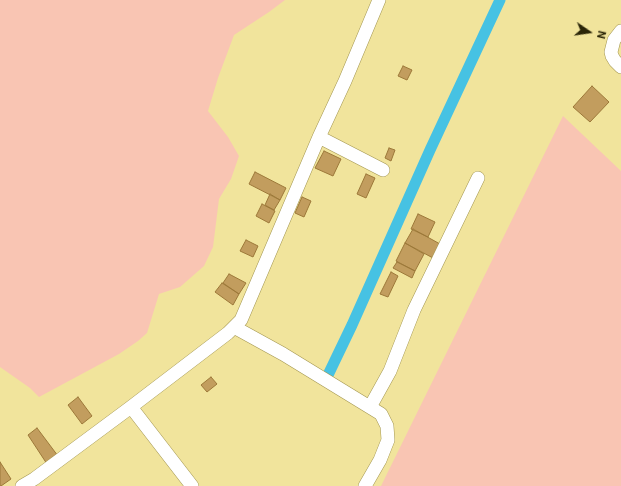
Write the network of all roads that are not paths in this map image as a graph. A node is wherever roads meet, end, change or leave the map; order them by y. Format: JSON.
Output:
{"nodes":[{"id":1,"x":379,"y":0,"type":"edge"},
{"id":2,"x":621,"y":31,"type":"edge"},
{"id":3,"x":621,"y":67,"type":"edge"},
{"id":4,"x":319,"y":137,"type":"junction"},
{"id":5,"x":383,"y":170,"type":"dead end"},
{"id":6,"x":478,"y":178,"type":"dead end"},
{"id":7,"x":234,"y":328,"type":"junction"},
{"id":8,"x":131,"y":407,"type":"junction"},
{"id":9,"x":370,"y":407,"type":"junction"},
{"id":10,"x":22,"y":486,"type":"edge"},
{"id":11,"x":192,"y":486,"type":"edge"},
{"id":12,"x":365,"y":486,"type":"edge"}],
"edges":[{"from":1,"to":4,"type":"street"},
{"from":2,"to":3,"type":"street"},
{"from":4,"to":5,"type":"street"},
{"from":4,"to":7,"type":"street"},
{"from":6,"to":9,"type":"street"},
{"from":7,"to":8,"type":"street"},
{"from":7,"to":9,"type":"street"},
{"from":8,"to":10,"type":"street"},
{"from":8,"to":11,"type":"street"},
{"from":9,"to":12,"type":"street"}]}
